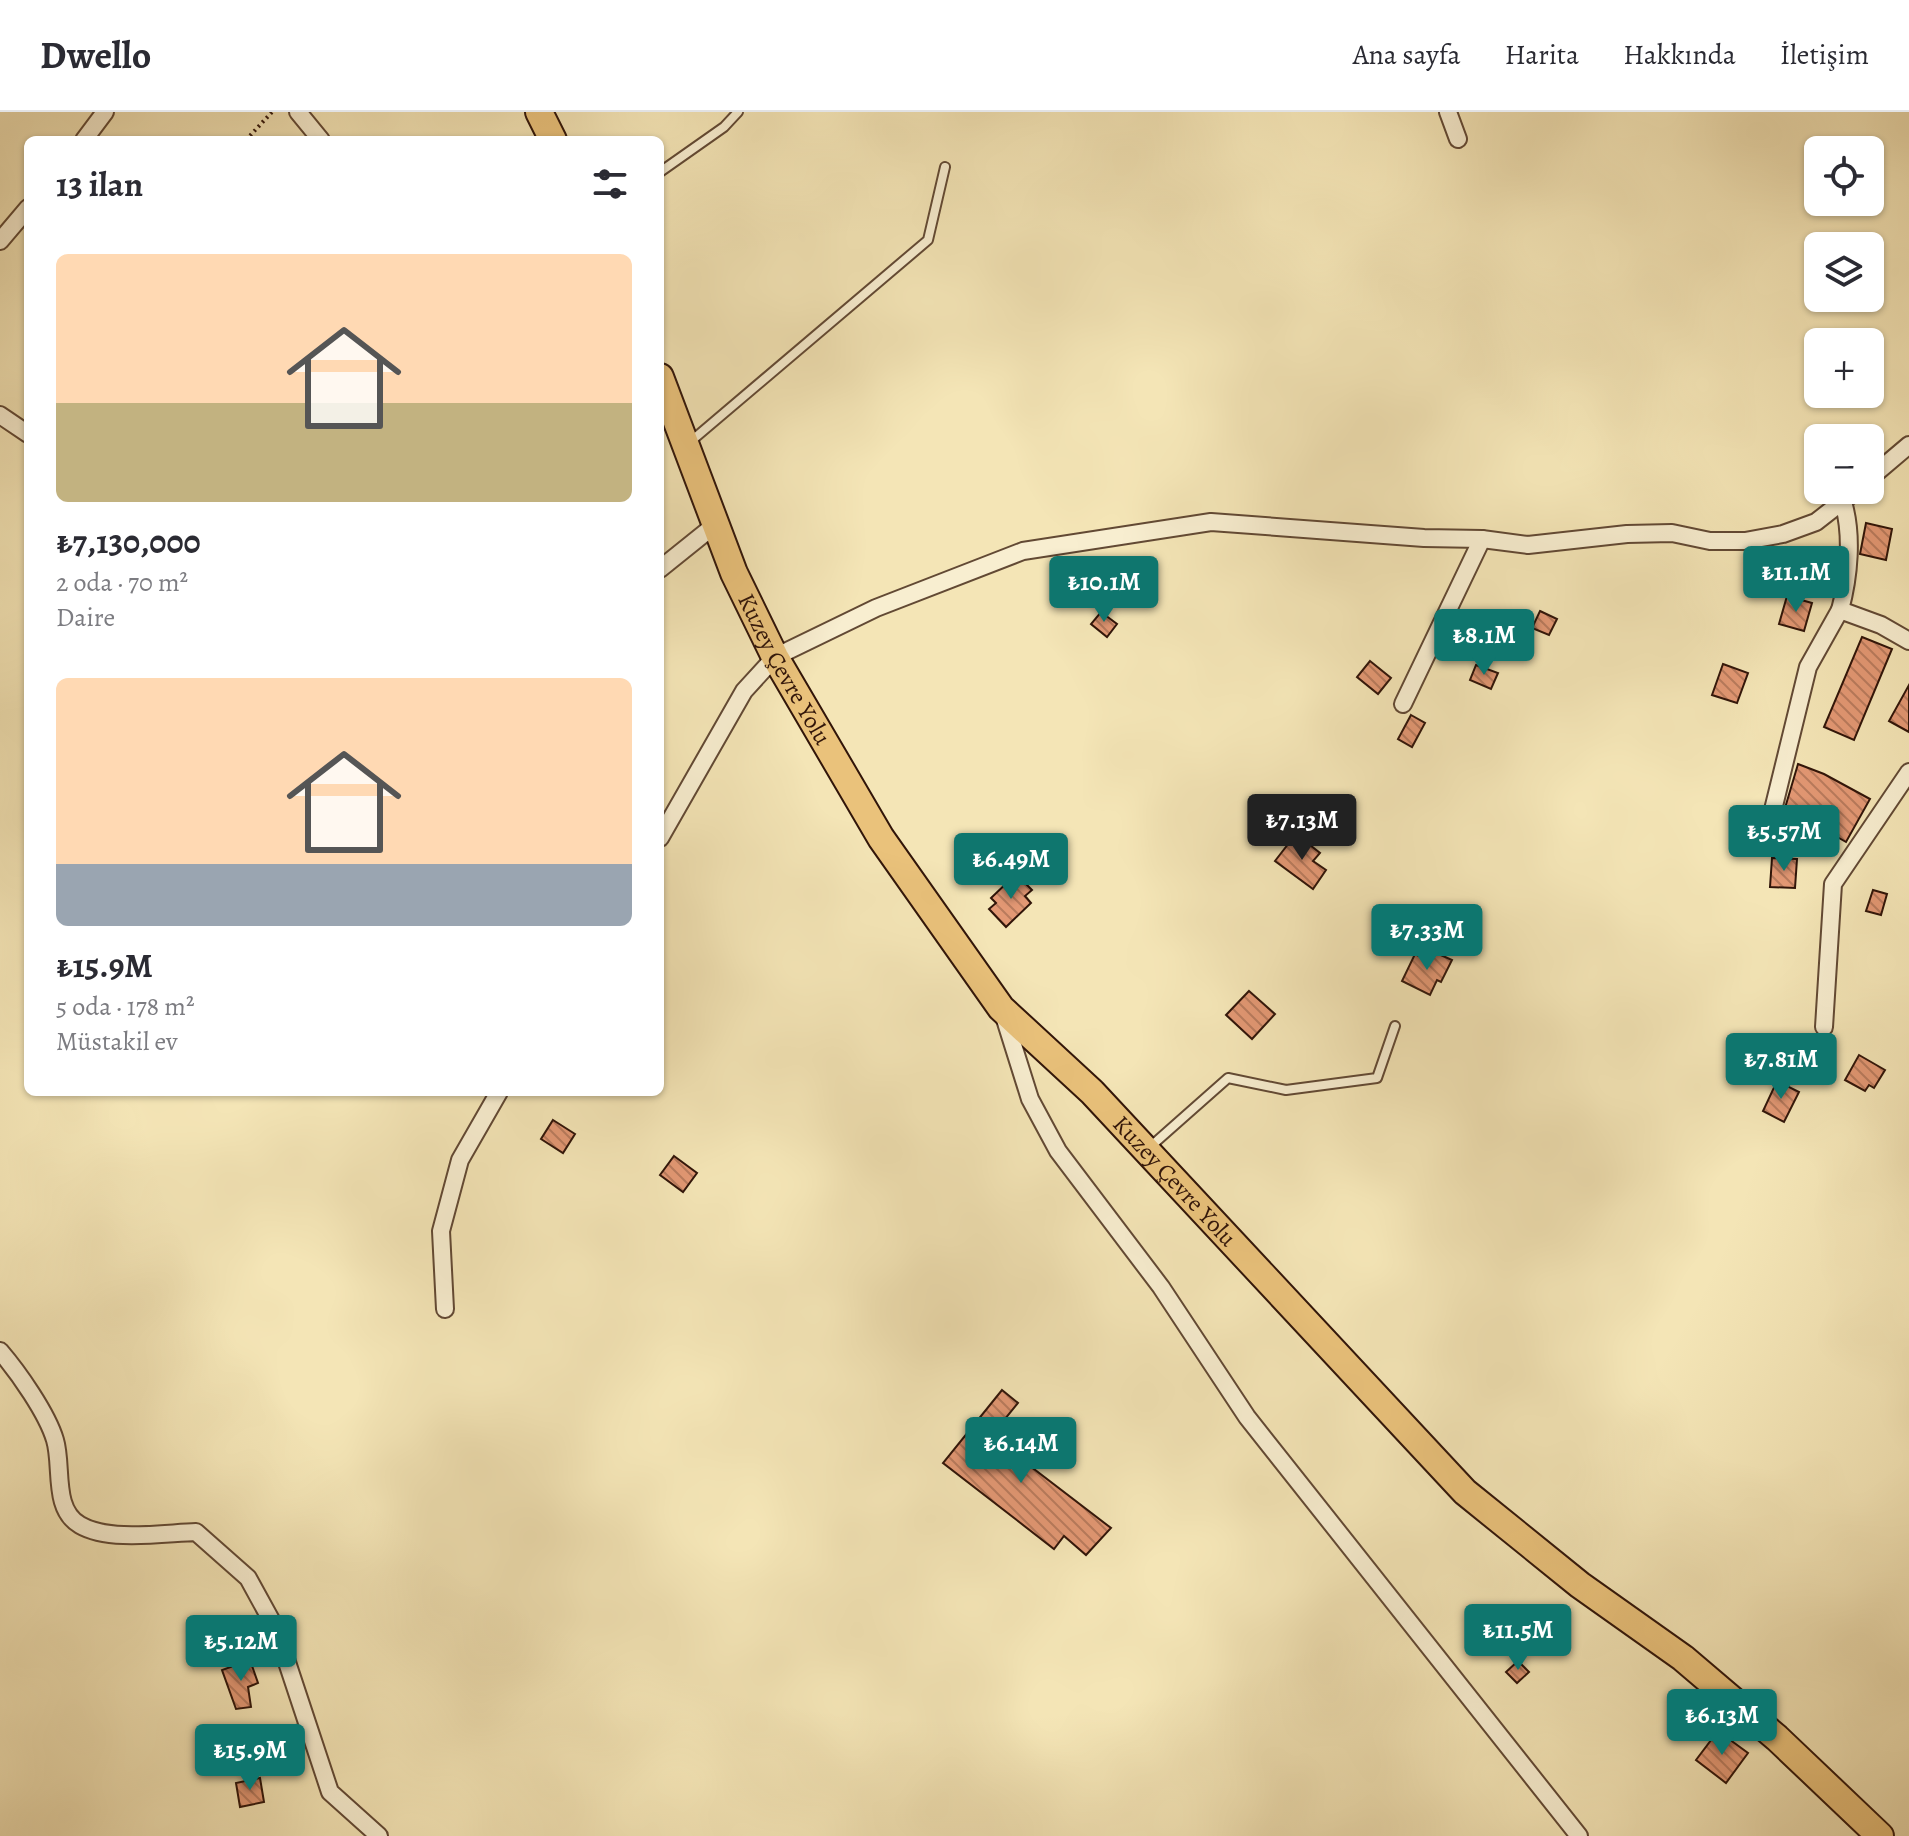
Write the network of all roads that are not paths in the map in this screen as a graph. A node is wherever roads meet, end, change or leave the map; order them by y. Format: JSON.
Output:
{"nodes":[{"id":1,"x":105,"y":112,"type":"edge"},
{"id":2,"x":298,"y":112,"type":"edge"},
{"id":3,"x":738,"y":112,"type":"edge"},
{"id":4,"x":1448,"y":112,"type":"edge"},
{"id":5,"x":87,"y":136,"type":"edge"},
{"id":6,"x":318,"y":136,"type":"edge"},
{"id":7,"x":1458,"y":139,"type":"dead end"},
{"id":8,"x":945,"y":167,"type":"dead end"},
{"id":9,"x":664,"y":169,"type":"edge"},
{"id":10,"x":24,"y":213,"type":"edge"},
{"id":11,"x":0,"y":241,"type":"edge"},
{"id":12,"x":664,"y":387,"type":"edge"},
{"id":13,"x":0,"y":415,"type":"edge"},
{"id":14,"x":24,"y":431,"type":"edge"},
{"id":15,"x":686,"y":445,"type":"junction"},
{"id":16,"x":1909,"y":445,"type":"edge"},
{"id":17,"x":1884,"y":466,"type":"edge"},
{"id":18,"x":1840,"y":504,"type":"edge"},
{"id":19,"x":1844,"y":504,"type":"edge"},
{"id":20,"x":716,"y":524,"type":"junction"},
{"id":21,"x":1482,"y":539,"type":"junction"},
{"id":22,"x":664,"y":566,"type":"edge"},
{"id":23,"x":1840,"y":610,"type":"junction"},
{"id":24,"x":1909,"y":641,"type":"edge"},
{"id":25,"x":775,"y":657,"type":"junction"},
{"id":26,"x":1403,"y":704,"type":"dead end"},
{"id":27,"x":1909,"y":772,"type":"edge"},
{"id":28,"x":1771,"y":818,"type":"dead end"},
{"id":29,"x":664,"y":830,"type":"edge"},
{"id":30,"x":1001,"y":1008,"type":"junction"},
{"id":31,"x":1395,"y":1026,"type":"dead end"},
{"id":32,"x":1824,"y":1027,"type":"dead end"},
{"id":33,"x":497,"y":1096,"type":"edge"},
{"id":34,"x":1146,"y":1150,"type":"junction"},
{"id":35,"x":445,"y":1309,"type":"dead end"},
{"id":36,"x":0,"y":1351,"type":"edge"},
{"id":37,"x":379,"y":1836,"type":"edge"},
{"id":38,"x":1579,"y":1836,"type":"edge"},
{"id":39,"x":1880,"y":1836,"type":"edge"}],
"edges":[{"from":1,"to":5,"type":"street"},
{"from":2,"to":6,"type":"street"},
{"from":3,"to":9,"type":"lane"},
{"from":4,"to":7,"type":"street"},
{"from":8,"to":15,"type":"lane"},
{"from":10,"to":11,"type":"street"},
{"from":12,"to":15,"type":"main road","name":"Kuzey Çevre Yolu"},
{"from":13,"to":14,"type":"street"},
{"from":15,"to":20,"type":"main road","name":"Kuzey Çevre Yolu"},
{"from":16,"to":17,"type":"street"},
{"from":18,"to":21,"type":"street"},
{"from":19,"to":23,"type":"street"},
{"from":20,"to":22,"type":"street"},
{"from":20,"to":25,"type":"main road","name":"Kuzey Çevre Yolu"},
{"from":21,"to":25,"type":"street"},
{"from":21,"to":26,"type":"street"},
{"from":23,"to":24,"type":"street"},
{"from":23,"to":28,"type":"street"},
{"from":25,"to":29,"type":"street"},
{"from":25,"to":30,"type":"main road","name":"Kuzey Çevre Yolu"},
{"from":27,"to":32,"type":"street"},
{"from":30,"to":34,"type":"main road","name":"Kuzey Çevre Yolu"},
{"from":30,"to":38,"type":"street"},
{"from":31,"to":34,"type":"lane"},
{"from":33,"to":35,"type":"street"},
{"from":34,"to":39,"type":"main road","name":"Kuzey Çevre Yolu"},
{"from":36,"to":37,"type":"street"}]}
